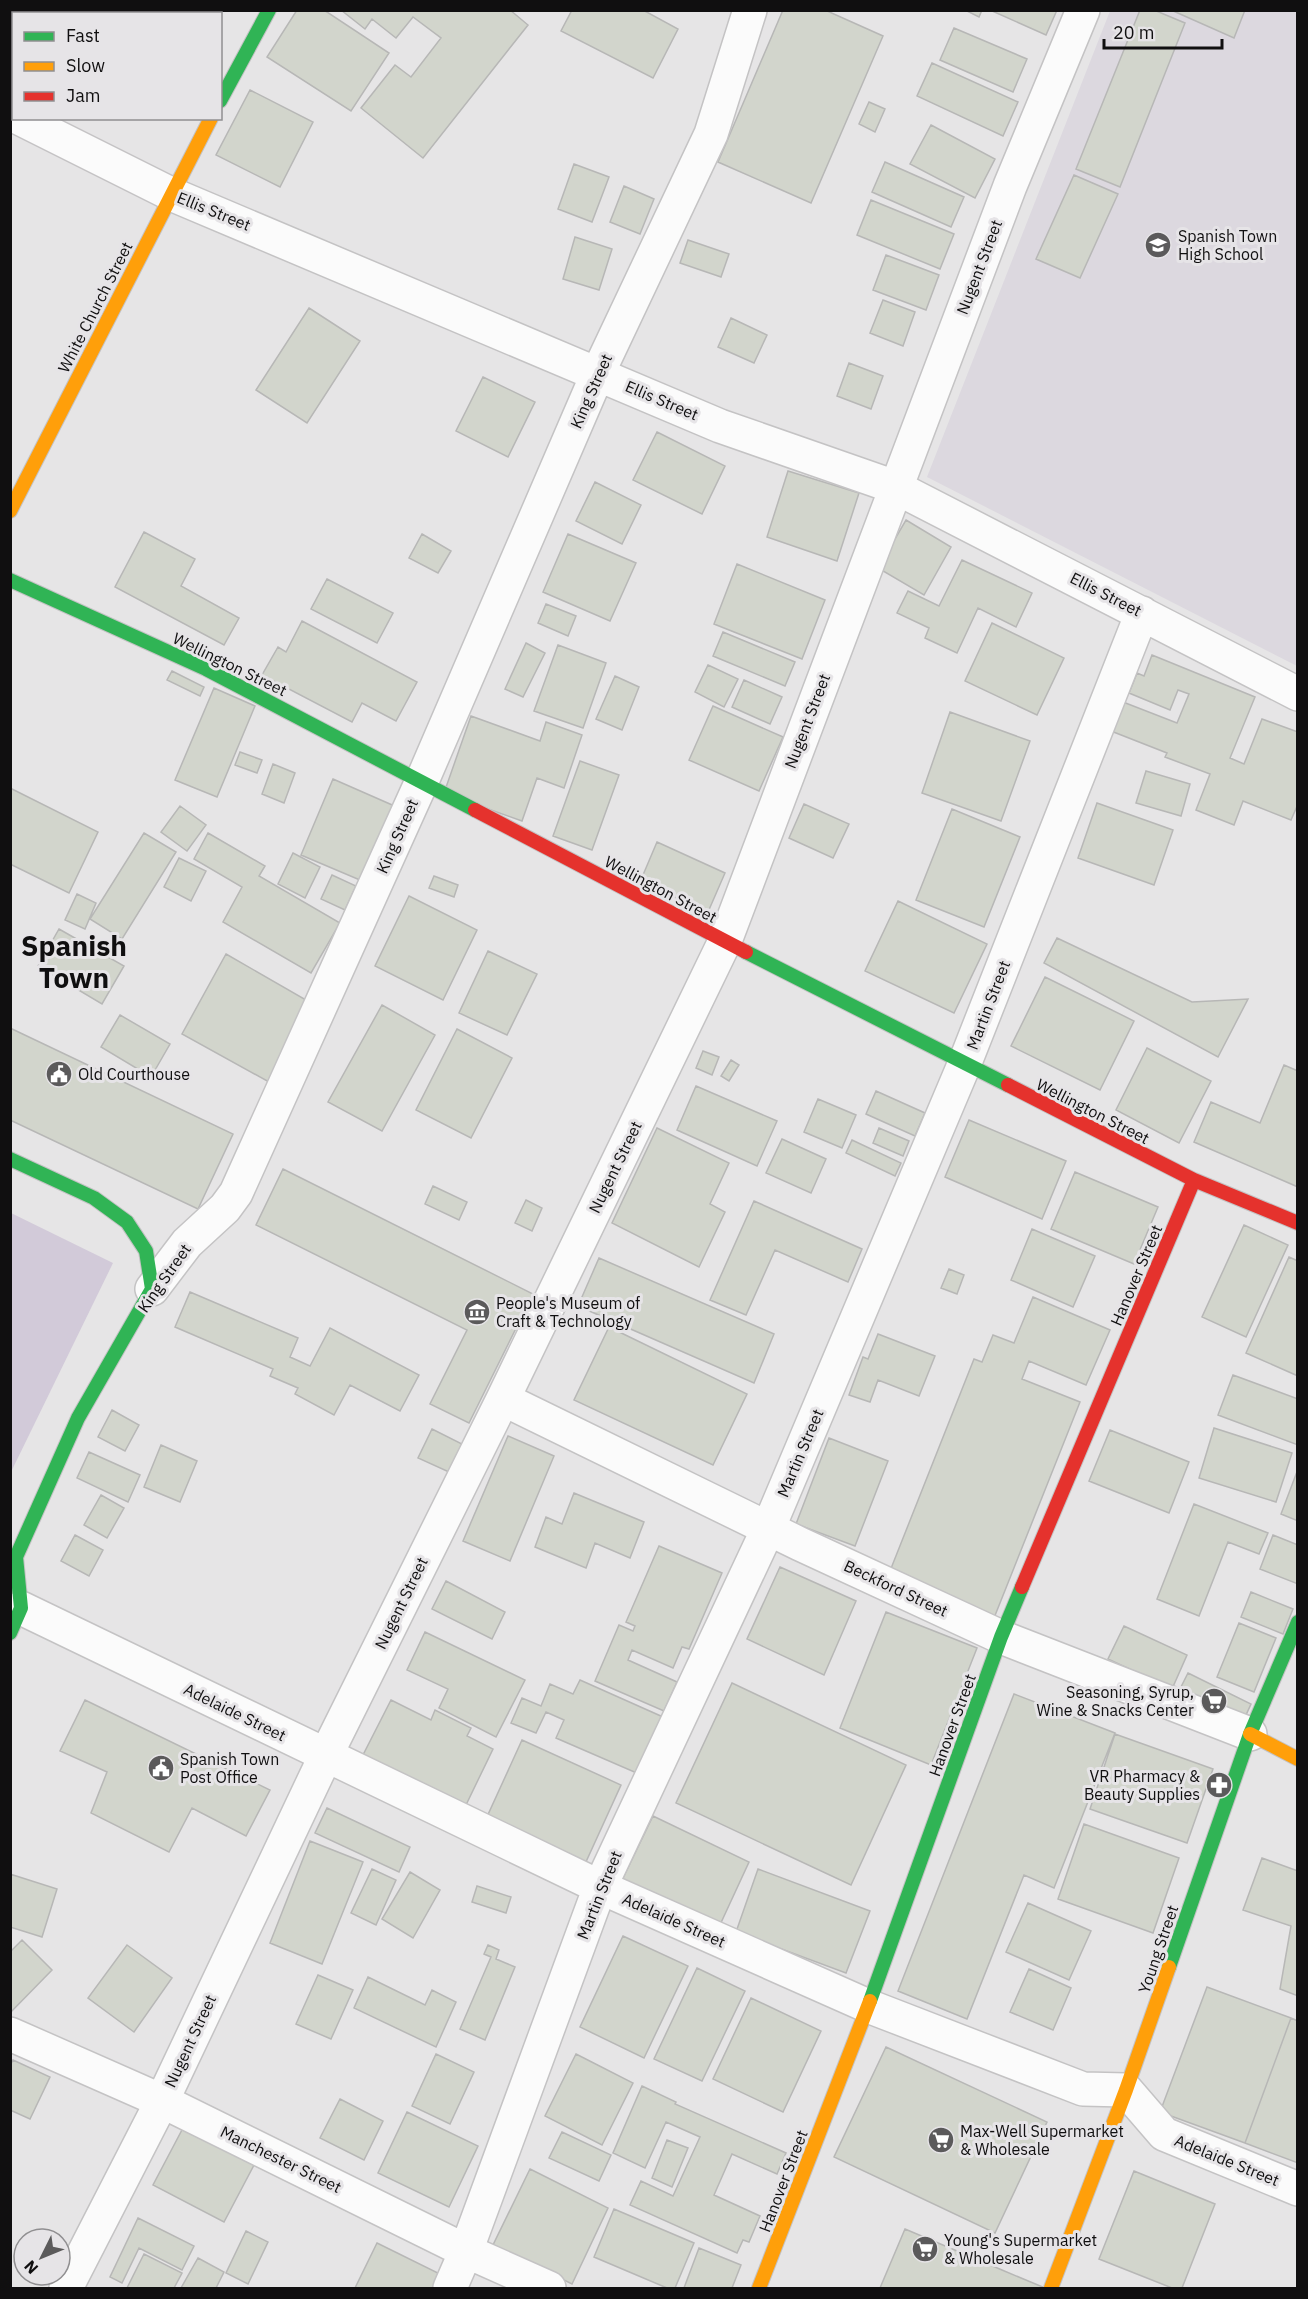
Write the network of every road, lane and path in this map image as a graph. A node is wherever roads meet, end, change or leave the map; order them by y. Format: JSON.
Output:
{"nodes":[{"id":1,"x":269,"y":10,"type":"edge"},
{"id":2,"x":750,"y":10,"type":"edge"},
{"id":3,"x":1083,"y":10,"type":"edge"},
{"id":4,"x":222,"y":97,"type":"edge"},
{"id":5,"x":23,"y":120,"type":"edge"},
{"id":6,"x":210,"y":120,"type":"edge"},
{"id":7,"x":171,"y":194,"type":"junction"},
{"id":8,"x":598,"y":373,"type":"junction"},
{"id":9,"x":895,"y":487,"type":"junction"},
{"id":10,"x":10,"y":511,"type":"edge"},
{"id":11,"x":10,"y":580,"type":"edge"},
{"id":12,"x":1142,"y":613,"type":"junction"},
{"id":13,"x":1298,"y":694,"type":"edge"},
{"id":14,"x":422,"y":781,"type":"junction"},
{"id":15,"x":724,"y":941,"type":"junction"},
{"id":16,"x":964,"y":1065,"type":"junction"},
{"id":17,"x":10,"y":1159,"type":"edge"},
{"id":18,"x":1194,"y":1180,"type":"junction"},
{"id":19,"x":1298,"y":1224,"type":"edge"},
{"id":20,"x":152,"y":1289,"type":"junction"},
{"id":21,"x":502,"y":1399,"type":"junction"},
{"id":22,"x":768,"y":1529,"type":"junction"},
{"id":23,"x":16,"y":1621,"type":"edge"},
{"id":24,"x":1298,"y":1622,"type":"edge"},
{"id":25,"x":1001,"y":1637,"type":"junction"},
{"id":26,"x":1250,"y":1734,"type":"junction"},
{"id":27,"x":326,"y":1755,"type":"junction"},
{"id":28,"x":1298,"y":1759,"type":"edge"},
{"id":29,"x":600,"y":1887,"type":"junction"},
{"id":30,"x":868,"y":2006,"type":"junction"},
{"id":31,"x":10,"y":2034,"type":"edge"},
{"id":32,"x":1126,"y":2090,"type":"junction"},
{"id":33,"x":162,"y":2101,"type":"junction"},
{"id":34,"x":1298,"y":2189,"type":"edge"},
{"id":35,"x":466,"y":2251,"type":"junction"},
{"id":36,"x":66,"y":2289,"type":"edge"},
{"id":37,"x":450,"y":2289,"type":"edge"},
{"id":38,"x":549,"y":2289,"type":"edge"},
{"id":39,"x":759,"y":2289,"type":"edge"},
{"id":40,"x":1051,"y":2289,"type":"edge"}],
"edges":[{"from":1,"to":4,"type":"street"},
{"from":2,"to":8,"type":"street","name":"King Street"},
{"from":3,"to":9,"type":"street","name":"Nugent Street"},
{"from":5,"to":7,"type":"street","name":"Ellis Street"},
{"from":6,"to":7,"type":"street","name":"White Church Street"},
{"from":7,"to":8,"type":"street","name":"Ellis Street"},
{"from":7,"to":10,"type":"street","name":"White Church Street"},
{"from":8,"to":9,"type":"street","name":"Ellis Street"},
{"from":8,"to":14,"type":"street","name":"King Street"},
{"from":9,"to":12,"type":"street","name":"Ellis Street"},
{"from":9,"to":15,"type":"street","name":"Nugent Street"},
{"from":11,"to":14,"type":"street","name":"Wellington Street"},
{"from":12,"to":13,"type":"street","name":"Ellis Street"},
{"from":12,"to":16,"type":"street","name":"Martin Street"},
{"from":14,"to":15,"type":"street","name":"Wellington Street"},
{"from":14,"to":20,"type":"street","name":"King Street"},
{"from":15,"to":16,"type":"street","name":"Wellington Street"},
{"from":15,"to":21,"type":"street","name":"Nugent Street"},
{"from":16,"to":18,"type":"street","name":"Wellington Street"},
{"from":16,"to":22,"type":"street","name":"Martin Street"},
{"from":17,"to":20,"type":"street"},
{"from":18,"to":19,"type":"street","name":"Wellington Street"},
{"from":18,"to":25,"type":"street","name":"Hanover Street"},
{"from":20,"to":23,"type":"street","name":"King Street"},
{"from":21,"to":22,"type":"street","name":"Beckford Street"},
{"from":21,"to":27,"type":"street","name":"Nugent Street"},
{"from":22,"to":25,"type":"street","name":"Beckford Street"},
{"from":22,"to":29,"type":"street","name":"Martin Street"},
{"from":23,"to":27,"type":"street","name":"Adelaide Street"},
{"from":24,"to":26,"type":"street","name":"Young Street"},
{"from":25,"to":26,"type":"street","name":"Beckford Street"},
{"from":25,"to":30,"type":"street","name":"Hanover Street"},
{"from":26,"to":28,"type":"street","name":"Beckford Street"},
{"from":26,"to":32,"type":"street","name":"Young Street"},
{"from":27,"to":29,"type":"street","name":"Adelaide Street"},
{"from":27,"to":33,"type":"street","name":"Nugent Street"},
{"from":29,"to":30,"type":"street","name":"Adelaide Street"},
{"from":29,"to":35,"type":"street","name":"Martin Street"},
{"from":30,"to":32,"type":"street","name":"Adelaide Street"},
{"from":30,"to":39,"type":"street","name":"Hanover Street"},
{"from":31,"to":33,"type":"street","name":"Manchester Street"},
{"from":32,"to":34,"type":"street","name":"Adelaide Street"},
{"from":32,"to":40,"type":"street","name":"Young Street"},
{"from":33,"to":35,"type":"street","name":"Manchester Street"},
{"from":33,"to":36,"type":"street","name":"Nugent Street"},
{"from":35,"to":37,"type":"street","name":"Martin Street"},
{"from":35,"to":38,"type":"street","name":"Manchester Street"}]}
